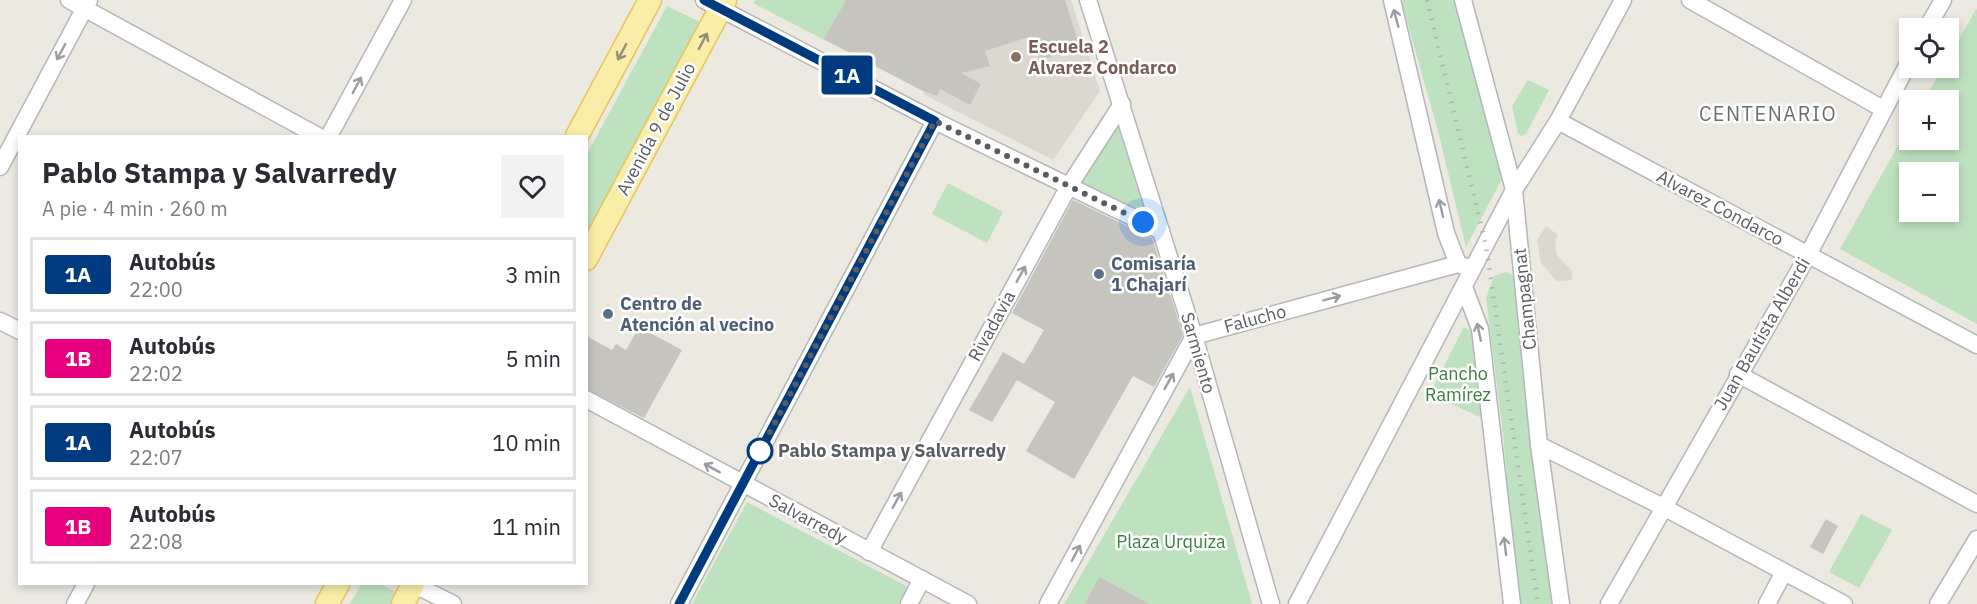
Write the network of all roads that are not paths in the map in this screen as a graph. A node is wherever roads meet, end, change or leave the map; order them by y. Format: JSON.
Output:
{"nodes":[{"id":1,"x":403,"y":0,"type":"edge"},
{"id":2,"x":650,"y":0,"type":"edge"},
{"id":3,"x":1088,"y":0,"type":"edge"},
{"id":4,"x":1392,"y":0,"type":"edge"},
{"id":5,"x":1463,"y":0,"type":"edge"},
{"id":6,"x":1623,"y":0,"type":"edge"},
{"id":7,"x":1690,"y":0,"type":"edge"},
{"id":8,"x":1943,"y":0,"type":"edge"},
{"id":9,"x":81,"y":3,"type":"edge"},
{"id":10,"x":716,"y":3,"type":"edge"},
{"id":11,"x":1933,"y":18,"type":"edge"},
{"id":12,"x":1900,"y":78,"type":"edge"},
{"id":13,"x":1122,"y":104,"type":"junction"},
{"id":14,"x":1883,"y":109,"type":"junction"},
{"id":15,"x":935,"y":121,"type":"junction"},
{"id":16,"x":1558,"y":121,"type":"junction"},
{"id":17,"x":316,"y":135,"type":"edge"},
{"id":18,"x":330,"y":135,"type":"edge"},
{"id":19,"x":578,"y":135,"type":"edge"},
{"id":20,"x":0,"y":167,"type":"edge"},
{"id":21,"x":1069,"y":186,"type":"junction"},
{"id":22,"x":1514,"y":190,"type":"junction"},
{"id":23,"x":1161,"y":231,"type":"junction"},
{"id":24,"x":588,"y":255,"type":"edge"},
{"id":25,"x":1808,"y":255,"type":"junction"},
{"id":26,"x":1465,"y":267,"type":"junction"},
{"id":27,"x":1464,"y":287,"type":"junction"},
{"id":28,"x":0,"y":321,"type":"edge"},
{"id":29,"x":18,"y":330,"type":"edge"},
{"id":30,"x":1194,"y":336,"type":"junction"},
{"id":31,"x":1977,"y":345,"type":"edge"},
{"id":32,"x":1738,"y":374,"type":"junction"},
{"id":33,"x":588,"y":400,"type":"edge"},
{"id":34,"x":1539,"y":445,"type":"junction"},
{"id":35,"x":742,"y":484,"type":"junction"},
{"id":36,"x":1977,"y":504,"type":"edge"},
{"id":37,"x":1665,"y":508,"type":"junction"},
{"id":38,"x":1977,"y":538,"type":"edge"},
{"id":39,"x":870,"y":552,"type":"junction"},
{"id":40,"x":1784,"y":572,"type":"junction"},
{"id":41,"x":922,"y":579,"type":"junction"},
{"id":42,"x":85,"y":585,"type":"edge"},
{"id":43,"x":337,"y":585,"type":"edge"},
{"id":44,"x":412,"y":585,"type":"edge"},
{"id":45,"x":415,"y":585,"type":"edge"},
{"id":46,"x":75,"y":604,"type":"edge"},
{"id":47,"x":327,"y":604,"type":"edge"},
{"id":48,"x":403,"y":604,"type":"edge"},
{"id":49,"x":453,"y":604,"type":"edge"},
{"id":50,"x":679,"y":604,"type":"edge"},
{"id":51,"x":909,"y":604,"type":"edge"},
{"id":52,"x":968,"y":604,"type":"edge"},
{"id":53,"x":1048,"y":604,"type":"edge"},
{"id":54,"x":1271,"y":604,"type":"edge"},
{"id":55,"x":1297,"y":604,"type":"edge"},
{"id":56,"x":1512,"y":604,"type":"edge"},
{"id":57,"x":1561,"y":604,"type":"edge"},
{"id":58,"x":1609,"y":604,"type":"edge"},
{"id":59,"x":1767,"y":604,"type":"edge"},
{"id":60,"x":1844,"y":604,"type":"edge"},
{"id":61,"x":1938,"y":604,"type":"edge"}],
"edges":[{"from":18,"to":1,"type":"street","one_way":true},
{"from":2,"to":19,"type":"main road","one_way":true},
{"from":3,"to":13,"type":"street","name":"Sarmiento"},
{"from":26,"to":4,"type":"street","one_way":true},
{"from":5,"to":22,"type":"street","name":"Champagnat"},
{"from":6,"to":16,"type":"street"},
{"from":7,"to":14,"type":"street"},
{"from":8,"to":11,"type":"street"},
{"from":9,"to":17,"type":"street"},
{"from":9,"to":20,"type":"street","one_way":true},
{"from":10,"to":15,"type":"street"},
{"from":24,"to":10,"type":"main road","name":"Avenida 9 de Julio","one_way":true},
{"from":12,"to":14,"type":"street","name":"Juan Bautista Alberdi"},
{"from":13,"to":21,"type":"street","name":"Rivadavia"},
{"from":13,"to":23,"type":"street","name":"Sarmiento"},
{"from":14,"to":25,"type":"street","name":"Juan Bautista Alberdi"},
{"from":15,"to":21,"type":"street"},
{"from":15,"to":35,"type":"street"},
{"from":16,"to":22,"type":"street"},
{"from":16,"to":25,"type":"street","name":"Alvarez Condarco"},
{"from":21,"to":23,"type":"street"},
{"from":39,"to":21,"type":"street","name":"Rivadavia","one_way":true},
{"from":22,"to":26,"type":"street"},
{"from":22,"to":34,"type":"street","name":"Champagnat"},
{"from":23,"to":30,"type":"street","name":"Sarmiento"},
{"from":25,"to":31,"type":"street","name":"Alvarez Condarco"},
{"from":25,"to":32,"type":"street","name":"Juan Bautista Alberdi"},
{"from":26,"to":27,"type":"street"},
{"from":30,"to":26,"type":"street","name":"Falucho","one_way":true},
{"from":27,"to":55,"type":"street"},
{"from":56,"to":27,"type":"street","one_way":true},
{"from":28,"to":29,"type":"street"},
{"from":53,"to":30,"type":"street","one_way":true},
{"from":30,"to":54,"type":"street","name":"Sarmiento"},
{"from":32,"to":36,"type":"street"},
{"from":32,"to":37,"type":"street","name":"Juan Bautista Alberdi"},
{"from":35,"to":33,"type":"street","name":"Salvarredy","one_way":true},
{"from":34,"to":37,"type":"street"},
{"from":34,"to":57,"type":"street","name":"Champagnat"},
{"from":35,"to":39,"type":"street","name":"Salvarredy"},
{"from":35,"to":50,"type":"street"},
{"from":37,"to":40,"type":"street"},
{"from":37,"to":58,"type":"street","name":"Juan Bautista Alberdi"},
{"from":38,"to":61,"type":"street"},
{"from":39,"to":41,"type":"street","name":"Salvarredy"},
{"from":40,"to":59,"type":"street"},
{"from":40,"to":60,"type":"street"},
{"from":41,"to":51,"type":"street"},
{"from":41,"to":52,"type":"street","name":"Salvarredy"},
{"from":42,"to":46,"type":"street"},
{"from":43,"to":47,"type":"main road"},
{"from":44,"to":48,"type":"main road"},
{"from":45,"to":49,"type":"street"}]}
